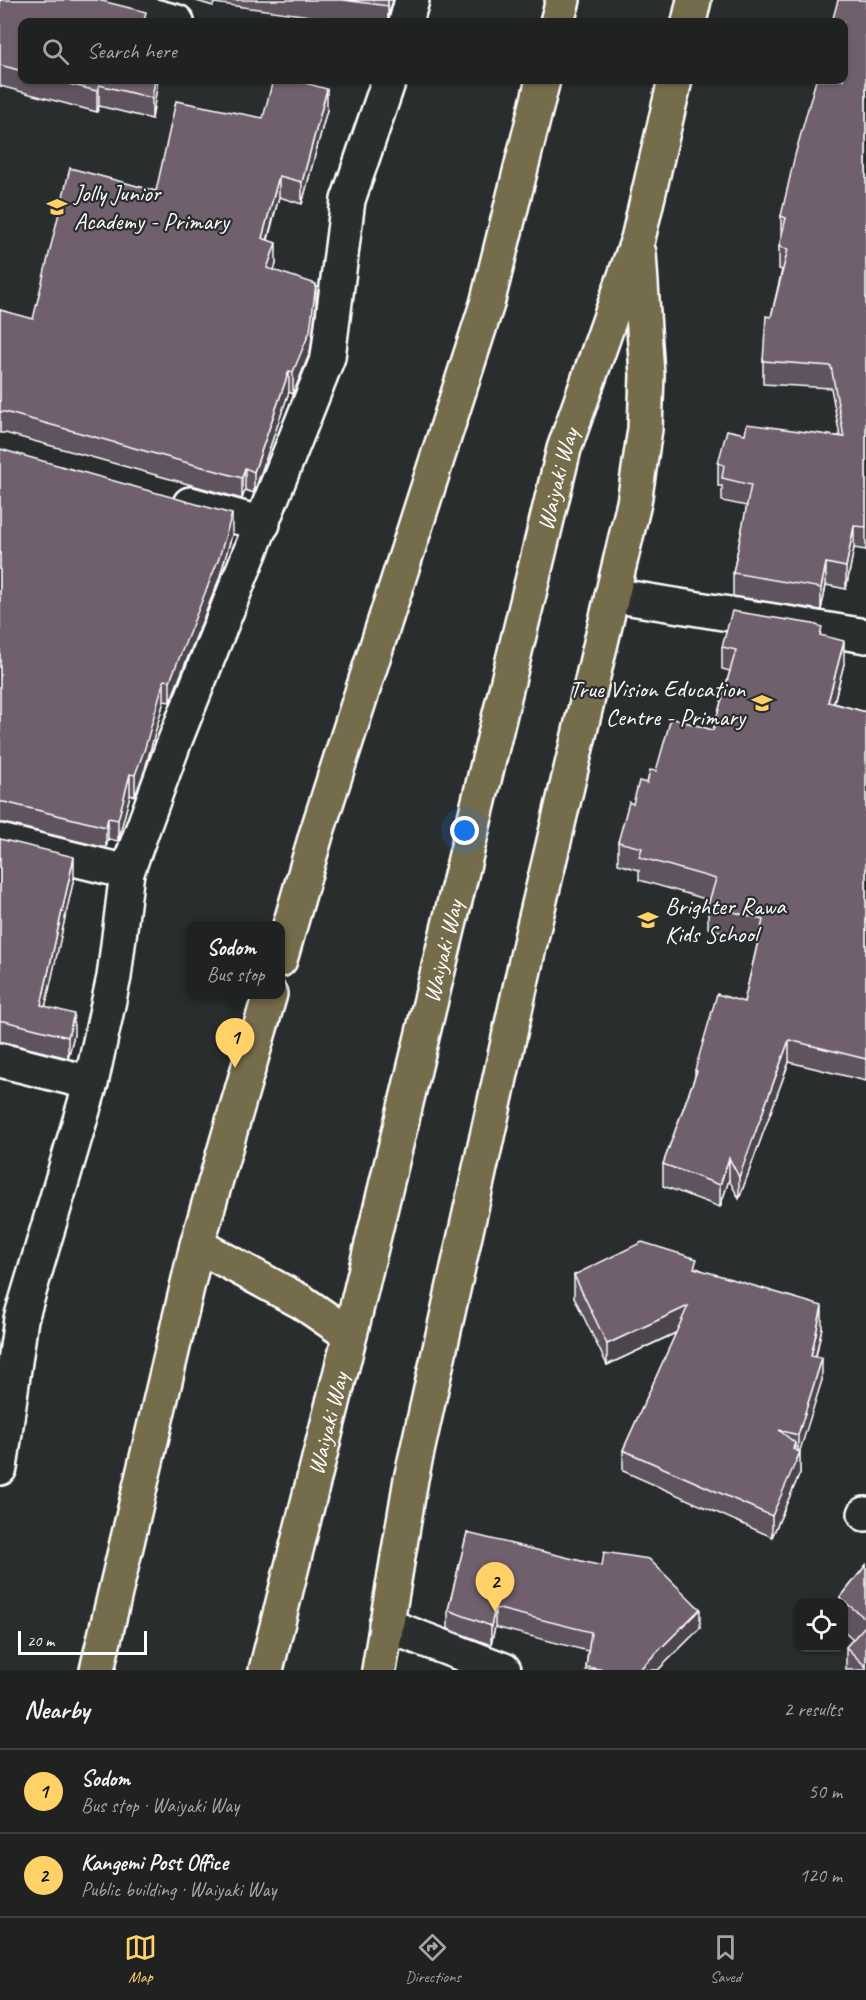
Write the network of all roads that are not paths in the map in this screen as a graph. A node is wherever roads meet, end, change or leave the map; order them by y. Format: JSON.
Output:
{"nodes":[{"id":1,"x":92,"y":0,"type":"edge"},
{"id":2,"x":412,"y":0,"type":"edge"},
{"id":3,"x":563,"y":0,"type":"edge"},
{"id":4,"x":694,"y":0,"type":"edge"},
{"id":5,"x":162,"y":18,"type":"edge"},
{"id":6,"x":407,"y":18,"type":"edge"},
{"id":7,"x":558,"y":18,"type":"edge"},
{"id":8,"x":690,"y":18,"type":"edge"},
{"id":9,"x":389,"y":84,"type":"edge"},
{"id":10,"x":542,"y":84,"type":"edge"},
{"id":11,"x":674,"y":84,"type":"edge"},
{"id":12,"x":638,"y":239,"type":"junction"},
{"id":13,"x":162,"y":496,"type":"edge"},
{"id":14,"x":263,"y":524,"type":"junction"},
{"id":15,"x":612,"y":595,"type":"junction"},
{"id":16,"x":866,"y":636,"type":"edge"},
{"id":17,"x":0,"y":841,"type":"edge"},
{"id":18,"x":127,"y":872,"type":"junction"},
{"id":19,"x":285,"y":943,"type":"edge"},
{"id":20,"x":269,"y":999,"type":"edge"},
{"id":21,"x":0,"y":1060,"type":"edge"},
{"id":22,"x":91,"y":1083,"type":"junction"},
{"id":23,"x":197,"y":1245,"type":"junction"},
{"id":24,"x":10,"y":1316,"type":"edge"},
{"id":25,"x":350,"y":1335,"type":"junction"},
{"id":26,"x":0,"y":1468,"type":"edge"},
{"id":27,"x":386,"y":1625,"type":"junction"},
{"id":28,"x":97,"y":1670,"type":"edge"},
{"id":29,"x":266,"y":1670,"type":"edge"},
{"id":30,"x":379,"y":1670,"type":"edge"},
{"id":31,"x":504,"y":1670,"type":"edge"}],
"edges":[{"from":1,"to":5,"type":"street"},
{"from":2,"to":6,"type":"street"},
{"from":3,"to":7,"type":"highway"},
{"from":4,"to":8,"type":"highway"},
{"from":9,"to":14,"type":"street"},
{"from":10,"to":19,"type":"highway"},
{"from":11,"to":12,"type":"highway","name":"Waiyaki Way"},
{"from":12,"to":15,"type":"highway","name":"Waiyaki Way"},
{"from":12,"to":25,"type":"highway","name":"Waiyaki Way"},
{"from":13,"to":14,"type":"street"},
{"from":14,"to":18,"type":"street"},
{"from":15,"to":16,"type":"street"},
{"from":15,"to":27,"type":"highway","name":"Waiyaki Way"},
{"from":17,"to":18,"type":"street"},
{"from":18,"to":22,"type":"street"},
{"from":20,"to":23,"type":"highway"},
{"from":21,"to":22,"type":"street"},
{"from":22,"to":24,"type":"street"},
{"from":23,"to":25,"type":"highway"},
{"from":23,"to":28,"type":"highway"},
{"from":24,"to":26,"type":"street"},
{"from":25,"to":29,"type":"highway","name":"Waiyaki Way"},
{"from":27,"to":30,"type":"highway","name":"Waiyaki Way"},
{"from":27,"to":31,"type":"street"}]}
